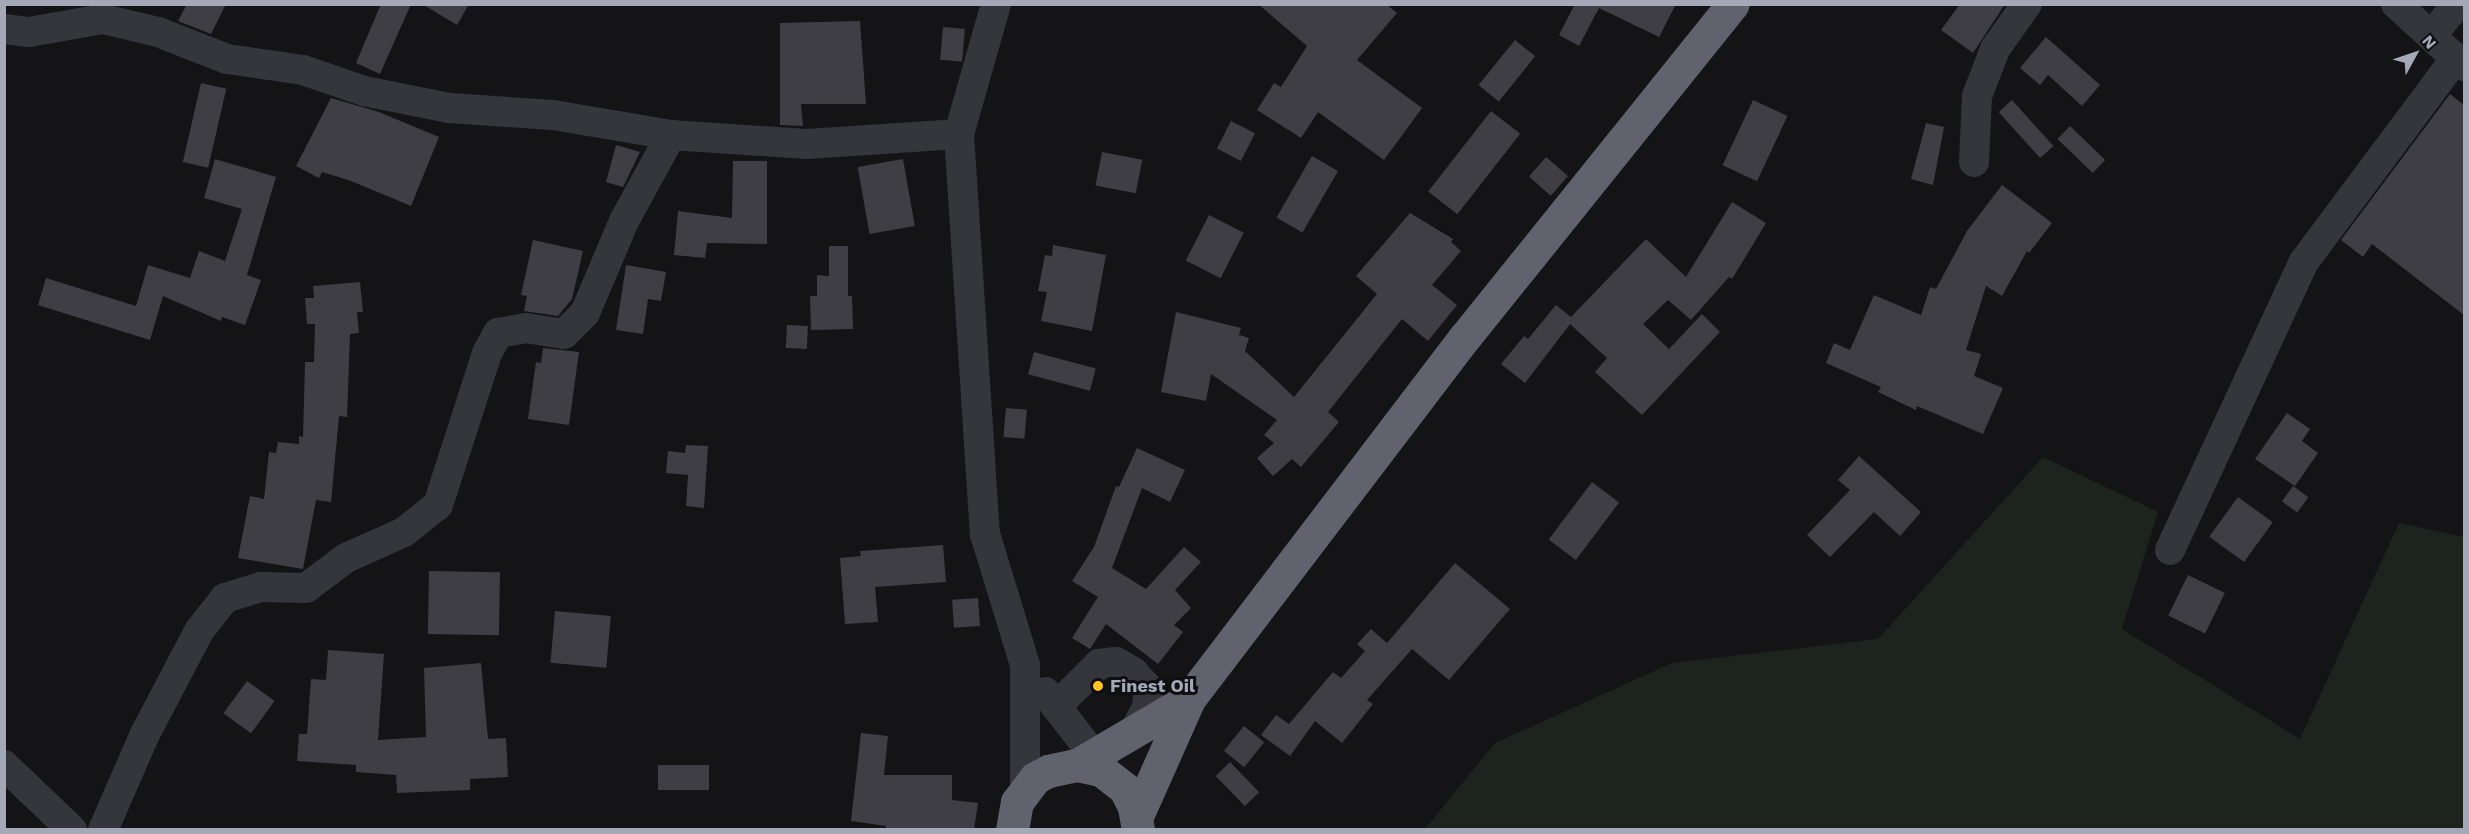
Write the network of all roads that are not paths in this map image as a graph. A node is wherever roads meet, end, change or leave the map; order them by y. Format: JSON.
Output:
{"nodes":[{"id":1,"x":996,"y":4,"type":"edge"},
{"id":2,"x":1733,"y":4,"type":"edge"},
{"id":3,"x":2027,"y":4,"type":"edge"},
{"id":4,"x":2396,"y":4,"type":"edge"},
{"id":5,"x":2457,"y":4,"type":"edge"},
{"id":6,"x":17,"y":31,"type":"edge"},
{"id":7,"x":2432,"y":35,"type":"junction"},
{"id":8,"x":4,"y":47,"type":"edge"},
{"id":9,"x":2460,"y":63,"type":"edge"},
{"id":10,"x":959,"y":134,"type":"junction"},
{"id":11,"x":671,"y":135,"type":"junction"},
{"id":12,"x":1974,"y":162,"type":"dead end"},
{"id":13,"x":2170,"y":550,"type":"dead end"},
{"id":14,"x":1025,"y":665,"type":"junction"},
{"id":15,"x":1189,"y":699,"type":"junction"},
{"id":16,"x":1056,"y":707,"type":"junction"},
{"id":17,"x":1134,"y":733,"type":"junction"},
{"id":18,"x":4,"y":765,"type":"edge"},
{"id":19,"x":1093,"y":765,"type":"junction"},
{"id":20,"x":1025,"y":789,"type":"junction"},
{"id":21,"x":1137,"y":823,"type":"edge"},
{"id":22,"x":72,"y":830,"type":"edge"},
{"id":23,"x":103,"y":830,"type":"edge"},
{"id":24,"x":1012,"y":830,"type":"edge"}],
"edges":[{"from":1,"to":10,"type":"street"},
{"from":2,"to":15,"type":"highway"},
{"from":3,"to":12,"type":"street"},
{"from":4,"to":7,"type":"street"},
{"from":5,"to":7,"type":"street"},
{"from":6,"to":8,"type":"street"},
{"from":6,"to":11,"type":"street"},
{"from":7,"to":9,"type":"street"},
{"from":9,"to":13,"type":"street"},
{"from":10,"to":11,"type":"street"},
{"from":10,"to":14,"type":"street"},
{"from":11,"to":23,"type":"street"},
{"from":14,"to":16,"type":"street"},
{"from":14,"to":20,"type":"street"},
{"from":15,"to":17,"type":"highway"},
{"from":15,"to":21,"type":"highway"},
{"from":16,"to":17,"type":"street"},
{"from":16,"to":19,"type":"street"},
{"from":17,"to":19,"type":"highway"},
{"from":18,"to":22,"type":"street"},
{"from":19,"to":20,"type":"highway"},
{"from":19,"to":21,"type":"highway"},
{"from":20,"to":24,"type":"highway"}]}
